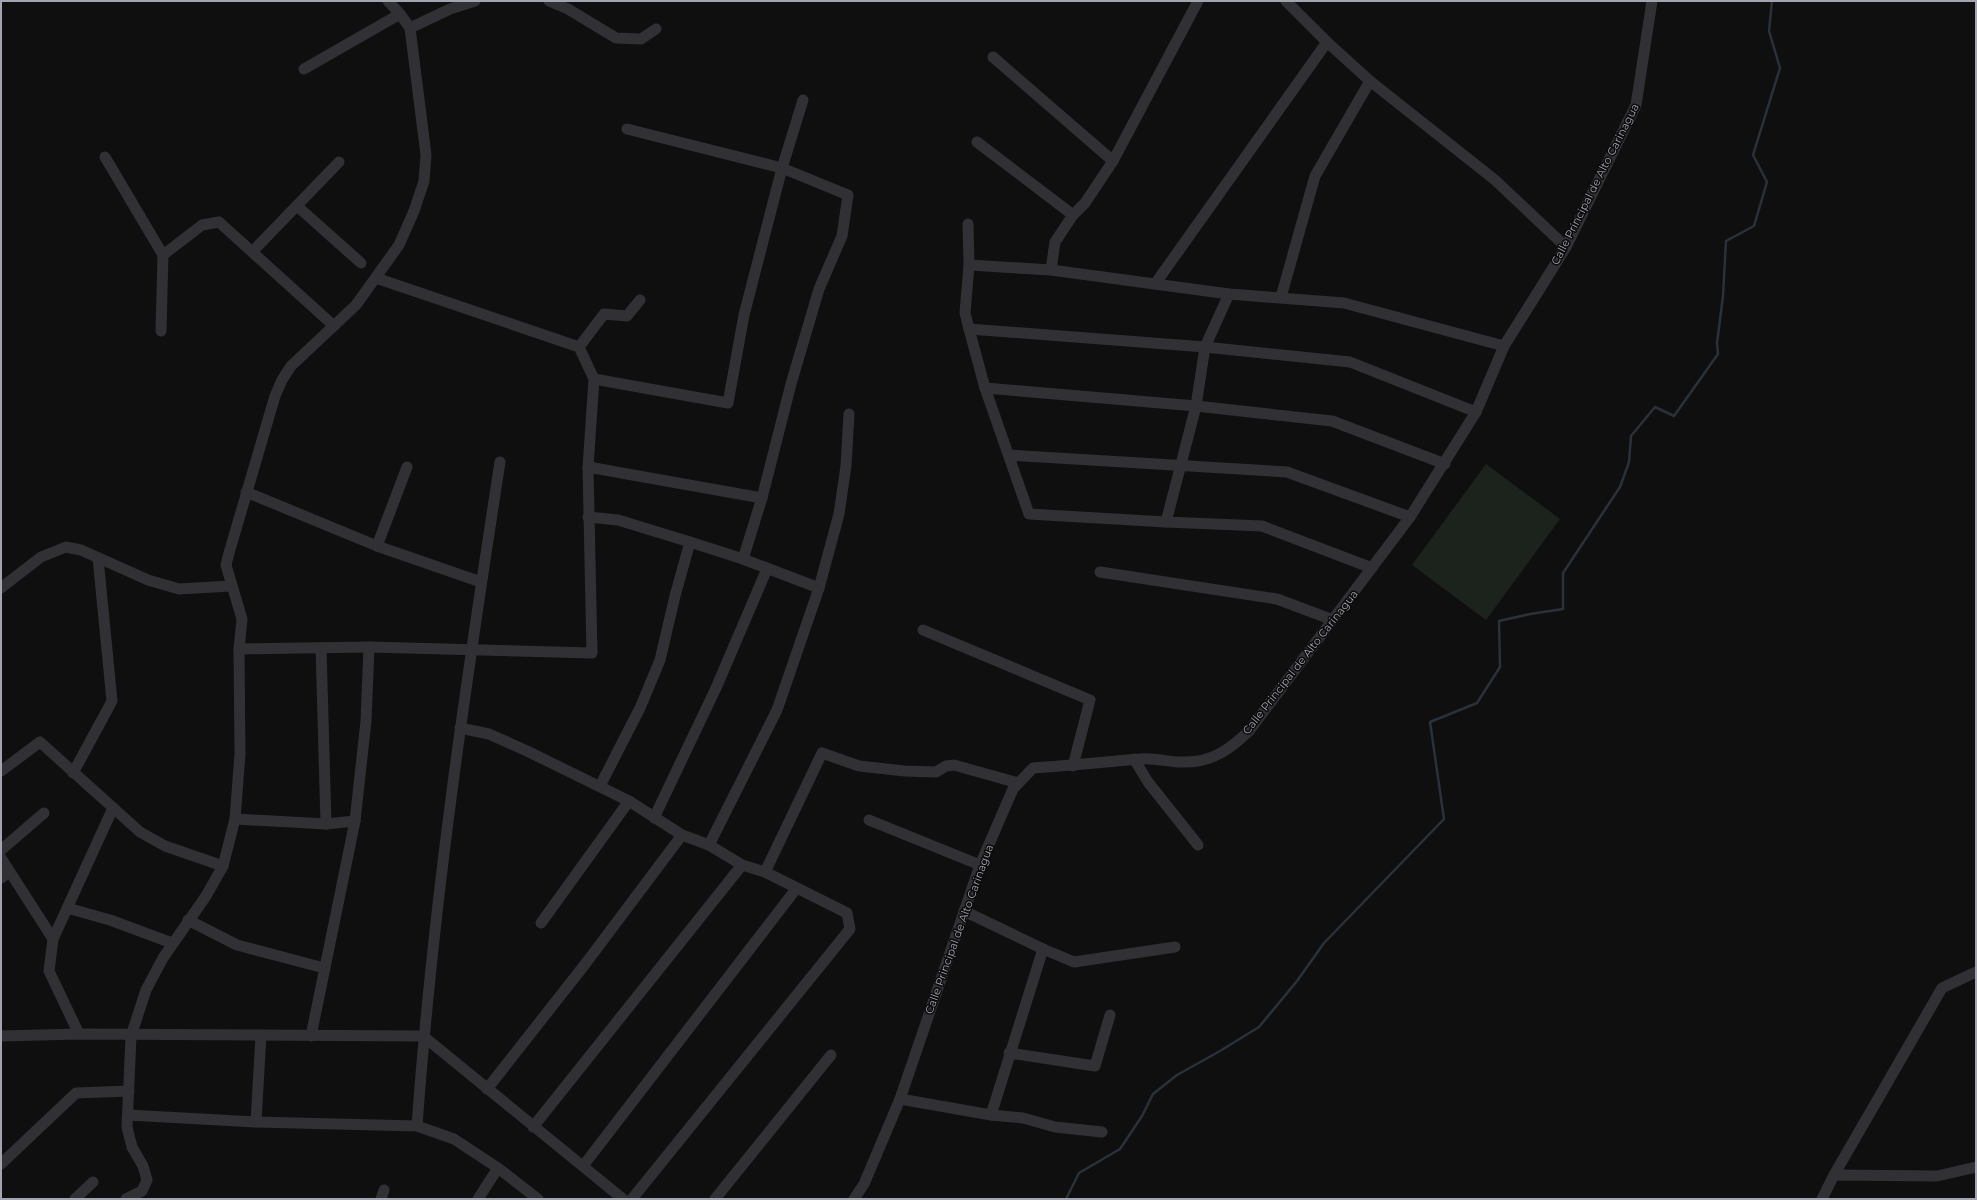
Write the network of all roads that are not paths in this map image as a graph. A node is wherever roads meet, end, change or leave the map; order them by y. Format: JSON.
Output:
{"nodes":[{"id":1,"x":388,"y":1,"type":"edge"},
{"id":2,"x":475,"y":1,"type":"edge"},
{"id":3,"x":549,"y":1,"type":"edge"},
{"id":4,"x":1198,"y":1,"type":"edge"},
{"id":5,"x":1286,"y":1,"type":"edge"},
{"id":6,"x":1652,"y":1,"type":"edge"},
{"id":7,"x":400,"y":14,"type":"junction"},
{"id":8,"x":410,"y":28,"type":"junction"},
{"id":9,"x":656,"y":29,"type":"dead end"},
{"id":10,"x":1327,"y":42,"type":"junction"},
{"id":11,"x":993,"y":57,"type":"dead end"},
{"id":12,"x":304,"y":69,"type":"dead end"},
{"id":13,"x":1370,"y":81,"type":"junction"},
{"id":14,"x":803,"y":100,"type":"dead end"},
{"id":15,"x":627,"y":129,"type":"dead end"},
{"id":16,"x":977,"y":142,"type":"dead end"},
{"id":17,"x":105,"y":157,"type":"dead end"},
{"id":18,"x":1113,"y":161,"type":"junction"},
{"id":19,"x":339,"y":162,"type":"dead end"},
{"id":20,"x":782,"y":168,"type":"junction"},
{"id":21,"x":297,"y":206,"type":"junction"},
{"id":22,"x":1073,"y":215,"type":"junction"},
{"id":23,"x":968,"y":224,"type":"dead end"},
{"id":24,"x":1566,"y":247,"type":"junction"},
{"id":25,"x":253,"y":251,"type":"junction"},
{"id":26,"x":163,"y":255,"type":"junction"},
{"id":27,"x":361,"y":263,"type":"dead end"},
{"id":28,"x":969,"y":265,"type":"junction"},
{"id":29,"x":1052,"y":270,"type":"junction"},
{"id":30,"x":376,"y":278,"type":"junction"},
{"id":31,"x":1155,"y":284,"type":"junction"},
{"id":32,"x":1229,"y":294,"type":"junction"},
{"id":33,"x":1281,"y":297,"type":"junction"},
{"id":34,"x":640,"y":300,"type":"dead end"},
{"id":35,"x":334,"y":326,"type":"junction"},
{"id":36,"x":969,"y":329,"type":"junction"},
{"id":37,"x":161,"y":330,"type":"dead end"},
{"id":38,"x":1504,"y":346,"type":"junction"},
{"id":39,"x":579,"y":347,"type":"junction"},
{"id":40,"x":1205,"y":347,"type":"junction"},
{"id":41,"x":594,"y":379,"type":"junction"},
{"id":42,"x":985,"y":388,"type":"junction"},
{"id":43,"x":1196,"y":406,"type":"junction"},
{"id":44,"x":1476,"y":412,"type":"junction"},
{"id":45,"x":849,"y":414,"type":"dead end"},
{"id":46,"x":1008,"y":455,"type":"junction"},
{"id":47,"x":500,"y":462,"type":"dead end"},
{"id":48,"x":1182,"y":464,"type":"junction"},
{"id":49,"x":1445,"y":464,"type":"junction"},
{"id":50,"x":407,"y":467,"type":"dead end"},
{"id":51,"x":588,"y":467,"type":"junction"},
{"id":52,"x":246,"y":492,"type":"junction"},
{"id":53,"x":762,"y":498,"type":"junction"},
{"id":54,"x":588,"y":517,"type":"junction"},
{"id":55,"x":1410,"y":517,"type":"junction"},
{"id":56,"x":1166,"y":522,"type":"junction"},
{"id":57,"x":690,"y":542,"type":"junction"},
{"id":58,"x":377,"y":546,"type":"junction"},
{"id":59,"x":98,"y":558,"type":"junction"},
{"id":60,"x":743,"y":558,"type":"junction"},
{"id":61,"x":1372,"y":568,"type":"junction"},
{"id":62,"x":767,"y":569,"type":"junction"},
{"id":63,"x":1100,"y":572,"type":"dead end"},
{"id":64,"x":481,"y":582,"type":"junction"},
{"id":65,"x":231,"y":586,"type":"junction"},
{"id":66,"x":1,"y":588,"type":"edge"},
{"id":67,"x":819,"y":588,"type":"junction"},
{"id":68,"x":1333,"y":620,"type":"junction"},
{"id":69,"x":923,"y":630,"type":"dead end"},
{"id":70,"x":369,"y":647,"type":"junction"},
{"id":71,"x":321,"y":648,"type":"junction"},
{"id":72,"x":239,"y":649,"type":"junction"},
{"id":73,"x":470,"y":649,"type":"junction"},
{"id":74,"x":460,"y":728,"type":"junction"},
{"id":75,"x":1134,"y":759,"type":"junction"},
{"id":76,"x":1073,"y":766,"type":"junction"},
{"id":77,"x":1,"y":771,"type":"edge"},
{"id":78,"x":73,"y":773,"type":"junction"},
{"id":79,"x":1018,"y":783,"type":"junction"},
{"id":80,"x":600,"y":786,"type":"junction"},
{"id":81,"x":629,"y":801,"type":"junction"},
{"id":82,"x":113,"y":808,"type":"junction"},
{"id":83,"x":44,"y":813,"type":"dead end"},
{"id":84,"x":654,"y":818,"type":"junction"},
{"id":85,"x":235,"y":819,"type":"junction"},
{"id":86,"x":869,"y":820,"type":"dead end"},
{"id":87,"x":355,"y":821,"type":"junction"},
{"id":88,"x":326,"y":824,"type":"junction"},
{"id":89,"x":682,"y":835,"type":"junction"},
{"id":90,"x":709,"y":845,"type":"junction"},
{"id":91,"x":1198,"y":845,"type":"dead end"},
{"id":92,"x":1,"y":850,"type":"edge"},
{"id":93,"x":1,"y":858,"type":"edge"},
{"id":94,"x":742,"y":865,"type":"junction"},
{"id":95,"x":980,"y":865,"type":"junction"},
{"id":96,"x":223,"y":866,"type":"junction"},
{"id":97,"x":765,"y":872,"type":"junction"},
{"id":98,"x":5,"y":875,"type":"edge"},
{"id":99,"x":796,"y":889,"type":"junction"},
{"id":100,"x":67,"y":908,"type":"junction"},
{"id":101,"x":964,"y":911,"type":"junction"},
{"id":102,"x":188,"y":920,"type":"junction"},
{"id":103,"x":541,"y":923,"type":"dead end"},
{"id":104,"x":53,"y":940,"type":"junction"},
{"id":105,"x":172,"y":943,"type":"junction"},
{"id":106,"x":1174,"y":947,"type":"dead end"},
{"id":107,"x":1043,"y":949,"type":"junction"},
{"id":108,"x":324,"y":968,"type":"junction"},
{"id":109,"x":1976,"y":972,"type":"edge"},
{"id":110,"x":1110,"y":1015,"type":"dead end"},
{"id":111,"x":79,"y":1034,"type":"junction"},
{"id":112,"x":261,"y":1035,"type":"junction"},
{"id":113,"x":1,"y":1036,"type":"edge"},
{"id":114,"x":131,"y":1036,"type":"junction"},
{"id":115,"x":311,"y":1036,"type":"junction"},
{"id":116,"x":424,"y":1036,"type":"junction"},
{"id":117,"x":1009,"y":1053,"type":"junction"},
{"id":118,"x":831,"y":1054,"type":"dead end"},
{"id":119,"x":486,"y":1088,"type":"junction"},
{"id":120,"x":129,"y":1091,"type":"junction"},
{"id":121,"x":900,"y":1099,"type":"junction"},
{"id":122,"x":128,"y":1115,"type":"junction"},
{"id":123,"x":991,"y":1115,"type":"junction"},
{"id":124,"x":256,"y":1122,"type":"junction"},
{"id":125,"x":417,"y":1126,"type":"junction"},
{"id":126,"x":533,"y":1127,"type":"junction"},
{"id":127,"x":1102,"y":1132,"type":"dead end"},
{"id":128,"x":1,"y":1164,"type":"edge"},
{"id":129,"x":583,"y":1166,"type":"junction"},
{"id":130,"x":1976,"y":1167,"type":"edge"},
{"id":131,"x":498,"y":1168,"type":"junction"},
{"id":132,"x":1834,"y":1174,"type":"junction"},
{"id":133,"x":93,"y":1182,"type":"dead end"},
{"id":134,"x":75,"y":1199,"type":"edge"},
{"id":135,"x":126,"y":1199,"type":"edge"},
{"id":136,"x":478,"y":1199,"type":"edge"},
{"id":137,"x":538,"y":1199,"type":"edge"},
{"id":138,"x":623,"y":1199,"type":"edge"},
{"id":139,"x":632,"y":1199,"type":"edge"},
{"id":140,"x":715,"y":1199,"type":"edge"},
{"id":141,"x":854,"y":1199,"type":"edge"},
{"id":142,"x":1822,"y":1199,"type":"edge"}],
"edges":[{"from":1,"to":7,"type":"street"},
{"from":2,"to":8,"type":"street"},
{"from":3,"to":9,"type":"street"},
{"from":4,"to":18,"type":"street"},
{"from":5,"to":10,"type":"street"},
{"from":6,"to":24,"type":"street","name":"Calle Principal de Alto Carinagua"},
{"from":7,"to":8,"type":"street"},
{"from":7,"to":12,"type":"street"},
{"from":8,"to":30,"type":"street"},
{"from":10,"to":13,"type":"street"},
{"from":10,"to":31,"type":"street"},
{"from":11,"to":18,"type":"street"},
{"from":13,"to":24,"type":"street"},
{"from":13,"to":33,"type":"street"},
{"from":14,"to":20,"type":"street"},
{"from":15,"to":20,"type":"street"},
{"from":16,"to":22,"type":"street"},
{"from":17,"to":26,"type":"street"},
{"from":18,"to":22,"type":"street"},
{"from":19,"to":21,"type":"street"},
{"from":20,"to":41,"type":"street"},
{"from":20,"to":53,"type":"street"},
{"from":21,"to":25,"type":"street"},
{"from":21,"to":27,"type":"street"},
{"from":22,"to":29,"type":"street"},
{"from":23,"to":28,"type":"street"},
{"from":24,"to":38,"type":"street","name":"Calle Principal de Alto Carinagua"},
{"from":25,"to":26,"type":"street"},
{"from":25,"to":35,"type":"street"},
{"from":26,"to":37,"type":"street"},
{"from":28,"to":29,"type":"street"},
{"from":28,"to":36,"type":"street"},
{"from":29,"to":31,"type":"street"},
{"from":30,"to":35,"type":"street"},
{"from":30,"to":39,"type":"street"},
{"from":31,"to":32,"type":"street"},
{"from":32,"to":33,"type":"street"},
{"from":32,"to":40,"type":"street"},
{"from":33,"to":38,"type":"street"},
{"from":34,"to":39,"type":"street"},
{"from":35,"to":52,"type":"street"},
{"from":36,"to":40,"type":"street"},
{"from":36,"to":42,"type":"street"},
{"from":38,"to":44,"type":"street","name":"Calle Principal de Alto Carinagua"},
{"from":39,"to":41,"type":"street"},
{"from":40,"to":43,"type":"street"},
{"from":40,"to":44,"type":"street"},
{"from":41,"to":51,"type":"street"},
{"from":42,"to":43,"type":"street"},
{"from":42,"to":46,"type":"street"},
{"from":43,"to":48,"type":"street"},
{"from":43,"to":49,"type":"street"},
{"from":44,"to":49,"type":"street","name":"Calle Principal de Alto Carinagua"},
{"from":45,"to":67,"type":"street"},
{"from":46,"to":48,"type":"street"},
{"from":46,"to":56,"type":"street"},
{"from":47,"to":64,"type":"street"},
{"from":48,"to":55,"type":"street"},
{"from":48,"to":56,"type":"street"},
{"from":49,"to":55,"type":"street","name":"Calle Principal de Alto Carinagua"},
{"from":50,"to":58,"type":"street"},
{"from":51,"to":53,"type":"street"},
{"from":51,"to":54,"type":"street"},
{"from":52,"to":58,"type":"street"},
{"from":52,"to":65,"type":"street"},
{"from":53,"to":60,"type":"street"},
{"from":54,"to":57,"type":"street"},
{"from":54,"to":73,"type":"street"},
{"from":55,"to":61,"type":"street","name":"Calle Principal de Alto Carinagua"},
{"from":56,"to":61,"type":"street"},
{"from":57,"to":60,"type":"street"},
{"from":57,"to":80,"type":"street"},
{"from":58,"to":64,"type":"street"},
{"from":59,"to":65,"type":"street"},
{"from":59,"to":66,"type":"street"},
{"from":59,"to":78,"type":"street"},
{"from":60,"to":62,"type":"street"},
{"from":61,"to":68,"type":"street","name":"Calle Principal de Alto Carinagua"},
{"from":62,"to":67,"type":"street"},
{"from":62,"to":84,"type":"street"},
{"from":63,"to":68,"type":"street"},
{"from":64,"to":73,"type":"street"},
{"from":65,"to":72,"type":"street"},
{"from":67,"to":90,"type":"street"},
{"from":68,"to":75,"type":"street","name":"Calle Principal de Alto Carinagua"},
{"from":69,"to":76,"type":"street"},
{"from":70,"to":71,"type":"street"},
{"from":70,"to":73,"type":"street"},
{"from":70,"to":87,"type":"street"},
{"from":71,"to":72,"type":"street"},
{"from":71,"to":88,"type":"street"},
{"from":72,"to":85,"type":"street"},
{"from":73,"to":74,"type":"street"},
{"from":74,"to":80,"type":"street"},
{"from":74,"to":116,"type":"street"},
{"from":75,"to":76,"type":"street","name":"Calle Principal de Alto Carinagua"},
{"from":75,"to":91,"type":"street"},
{"from":76,"to":79,"type":"street","name":"Calle Principal de Alto Carinagua"},
{"from":77,"to":78,"type":"street"},
{"from":78,"to":82,"type":"street"},
{"from":79,"to":95,"type":"street","name":"Calle Principal de Alto Carinagua"},
{"from":79,"to":97,"type":"street"},
{"from":80,"to":81,"type":"street"},
{"from":81,"to":84,"type":"street"},
{"from":81,"to":103,"type":"street"},
{"from":82,"to":96,"type":"street"},
{"from":82,"to":100,"type":"street"},
{"from":83,"to":92,"type":"street"},
{"from":84,"to":89,"type":"street"},
{"from":85,"to":88,"type":"street"},
{"from":85,"to":96,"type":"street"},
{"from":86,"to":95,"type":"street"},
{"from":87,"to":88,"type":"street"},
{"from":87,"to":108,"type":"street"},
{"from":89,"to":90,"type":"street"},
{"from":89,"to":119,"type":"street"},
{"from":90,"to":94,"type":"street"},
{"from":93,"to":98,"type":"street"},
{"from":94,"to":97,"type":"street"},
{"from":94,"to":126,"type":"street"},
{"from":95,"to":101,"type":"street","name":"Calle Principal de Alto Carinagua"},
{"from":96,"to":102,"type":"street"},
{"from":97,"to":99,"type":"street"},
{"from":98,"to":104,"type":"street"},
{"from":99,"to":129,"type":"street"},
{"from":99,"to":139,"type":"street"},
{"from":100,"to":104,"type":"street"},
{"from":100,"to":105,"type":"street"},
{"from":101,"to":107,"type":"street"},
{"from":101,"to":121,"type":"street","name":"Calle Principal de Alto Carinagua"},
{"from":102,"to":105,"type":"street"},
{"from":102,"to":108,"type":"street"},
{"from":104,"to":111,"type":"street"},
{"from":105,"to":114,"type":"street"},
{"from":106,"to":107,"type":"street"},
{"from":107,"to":117,"type":"street"},
{"from":108,"to":115,"type":"street"},
{"from":109,"to":132,"type":"street"},
{"from":110,"to":117,"type":"street"},
{"from":111,"to":113,"type":"street"},
{"from":111,"to":114,"type":"street"},
{"from":112,"to":114,"type":"street"},
{"from":112,"to":115,"type":"street"},
{"from":112,"to":124,"type":"street"},
{"from":114,"to":120,"type":"street"},
{"from":115,"to":116,"type":"street"},
{"from":116,"to":119,"type":"street"},
{"from":116,"to":125,"type":"street"},
{"from":117,"to":123,"type":"street"},
{"from":118,"to":140,"type":"street"},
{"from":119,"to":126,"type":"street"},
{"from":120,"to":122,"type":"street"},
{"from":120,"to":128,"type":"street"},
{"from":121,"to":123,"type":"street"},
{"from":121,"to":141,"type":"street","name":"Calle Principal de Alto Carinagua"},
{"from":122,"to":124,"type":"street"},
{"from":122,"to":135,"type":"street"},
{"from":123,"to":127,"type":"street"},
{"from":124,"to":125,"type":"street"},
{"from":125,"to":131,"type":"street"},
{"from":126,"to":129,"type":"street"},
{"from":129,"to":138,"type":"street"},
{"from":130,"to":132,"type":"street"},
{"from":131,"to":136,"type":"street"},
{"from":131,"to":137,"type":"street"},
{"from":132,"to":142,"type":"street"},
{"from":133,"to":134,"type":"street"}]}
